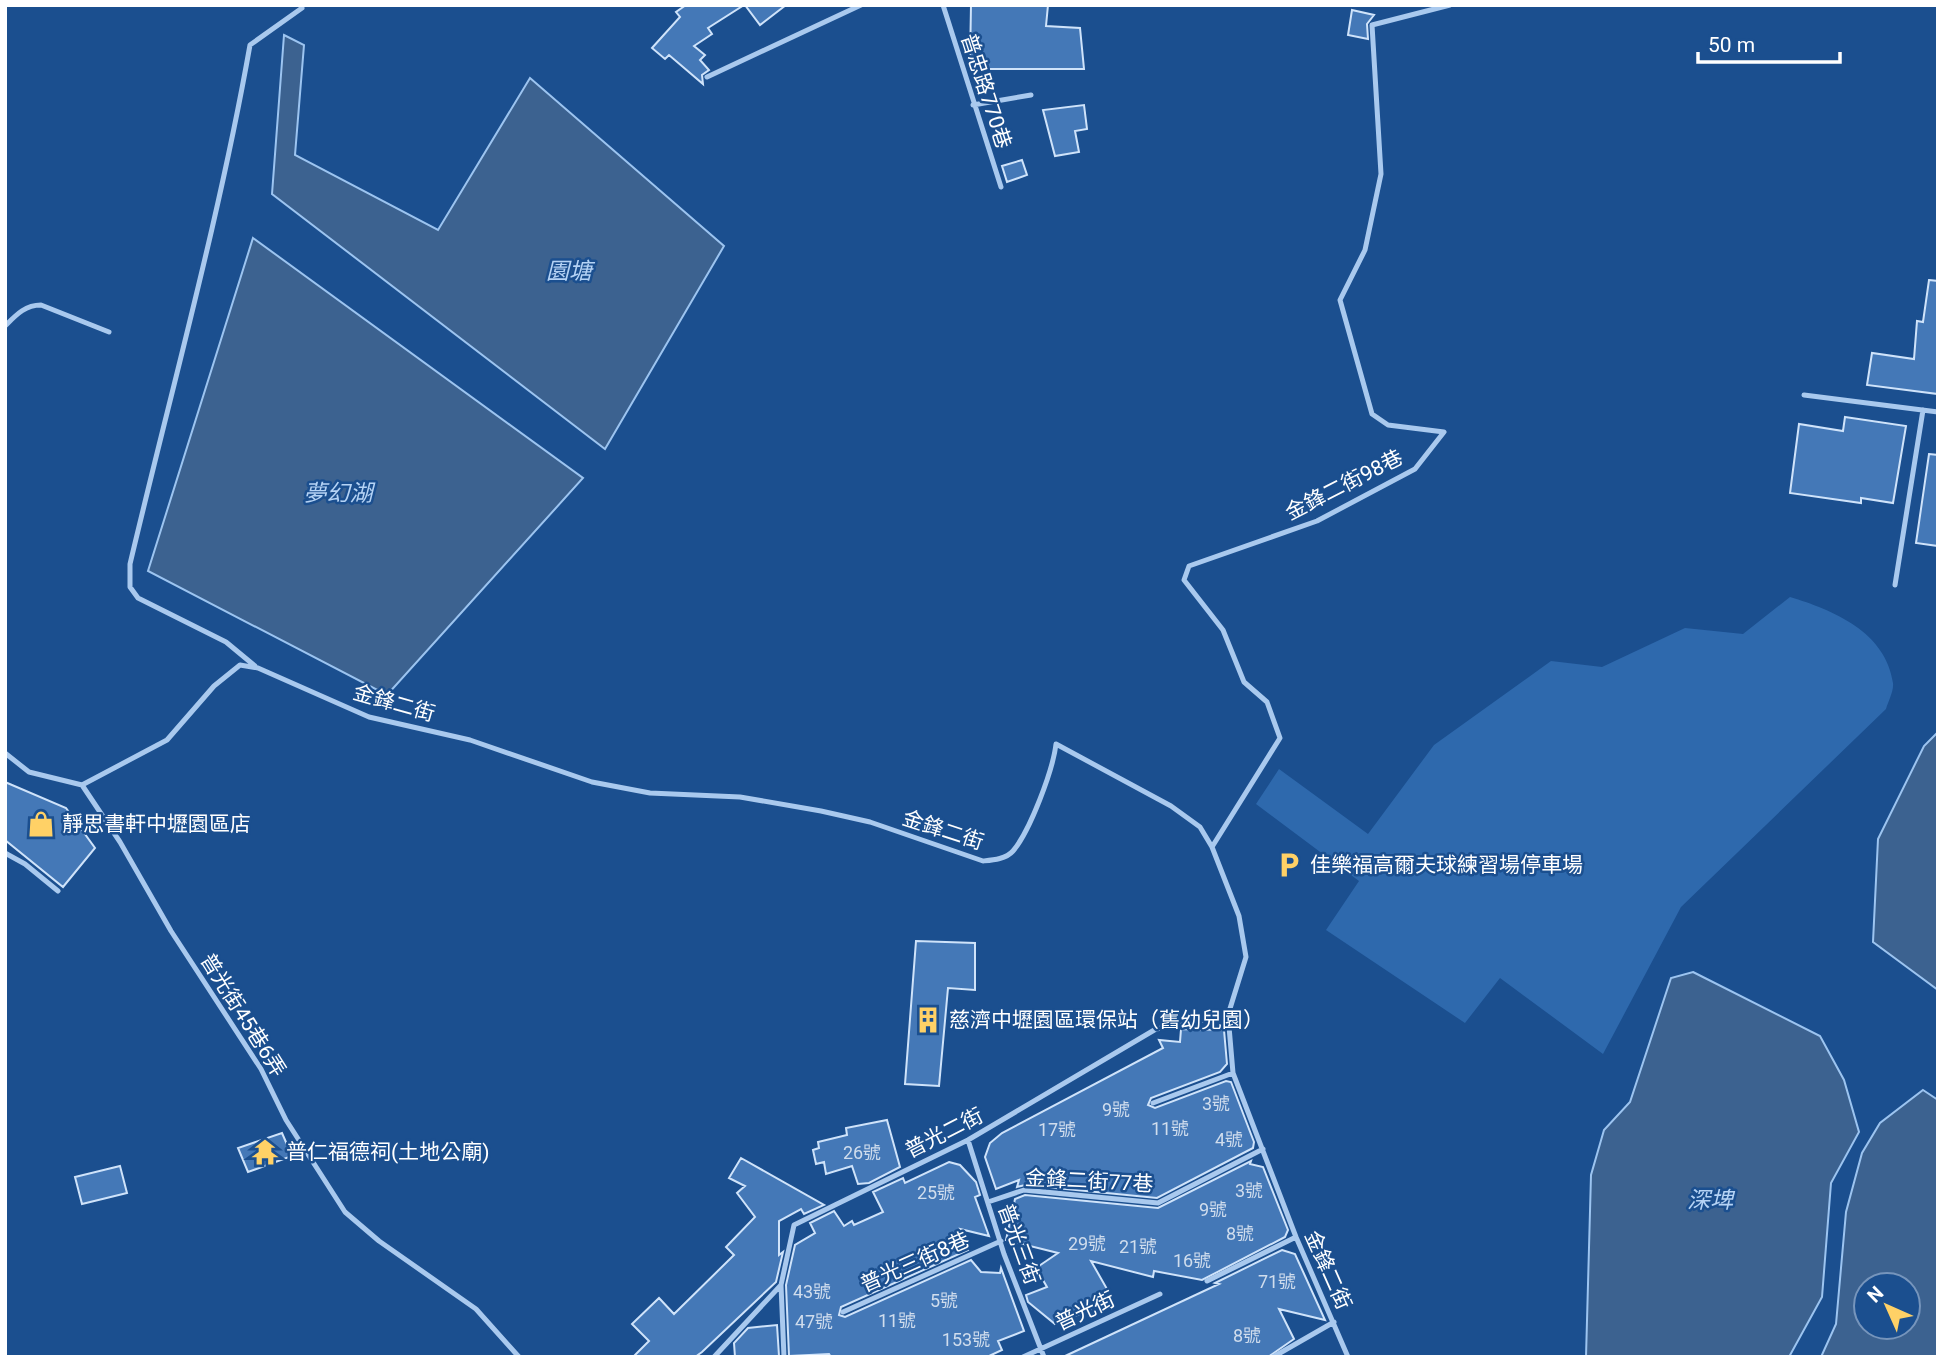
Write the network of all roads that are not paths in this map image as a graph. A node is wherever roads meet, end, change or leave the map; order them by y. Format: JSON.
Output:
{"nodes":[{"id":1,"x":861,"y":5,"type":"edge"},
{"id":2,"x":943,"y":5,"type":"edge"},
{"id":3,"x":1450,"y":5,"type":"edge"},
{"id":4,"x":302,"y":8,"type":"dead end"},
{"id":5,"x":707,"y":76,"type":"dead end"},
{"id":6,"x":1031,"y":95,"type":"dead end"},
{"id":7,"x":973,"y":105,"type":"junction"},
{"id":8,"x":1000,"y":187,"type":"dead end"},
{"id":9,"x":5,"y":326,"type":"edge"},
{"id":10,"x":109,"y":332,"type":"dead end"},
{"id":11,"x":1804,"y":395,"type":"dead end"},
{"id":12,"x":1923,"y":410,"type":"junction"},
{"id":13,"x":1938,"y":412,"type":"edge"},
{"id":14,"x":1895,"y":585,"type":"dead end"},
{"id":15,"x":258,"y":668,"type":"junction"},
{"id":16,"x":5,"y":753,"type":"edge"},
{"id":17,"x":82,"y":785,"type":"junction"},
{"id":18,"x":1212,"y":847,"type":"junction"},
{"id":19,"x":5,"y":853,"type":"edge"},
{"id":20,"x":58,"y":891,"type":"dead end"},
{"id":21,"x":1228,"y":1015,"type":"junction"},
{"id":22,"x":1233,"y":1073,"type":"junction"},
{"id":23,"x":1153,"y":1103,"type":"dead end"},
{"id":24,"x":968,"y":1140,"type":"junction"},
{"id":25,"x":1263,"y":1149,"type":"junction"},
{"id":26,"x":988,"y":1202,"type":"junction"},
{"id":27,"x":1296,"y":1237,"type":"junction"},
{"id":28,"x":1000,"y":1241,"type":"junction"},
{"id":29,"x":1207,"y":1281,"type":"dead end"},
{"id":30,"x":781,"y":1285,"type":"junction"},
{"id":31,"x":1160,"y":1294,"type":"dead end"},
{"id":32,"x":843,"y":1312,"type":"dead end"},
{"id":33,"x":1334,"y":1322,"type":"junction"},
{"id":34,"x":1042,"y":1349,"type":"junction"},
{"id":35,"x":519,"y":1357,"type":"edge"},
{"id":36,"x":713,"y":1357,"type":"edge"},
{"id":37,"x":784,"y":1357,"type":"edge"},
{"id":38,"x":1023,"y":1357,"type":"edge"},
{"id":39,"x":1044,"y":1357,"type":"edge"},
{"id":40,"x":1273,"y":1357,"type":"edge"},
{"id":41,"x":1348,"y":1357,"type":"edge"}],
"edges":[{"from":1,"to":5,"type":"lane"},
{"from":2,"to":7,"type":"lane","name":"普忠路770巷"},
{"from":3,"to":18,"type":"lane","name":"金鋒二街98巷"},
{"from":4,"to":15,"type":"lane"},
{"from":6,"to":7,"type":"lane"},
{"from":7,"to":8,"type":"lane","name":"普忠路770巷"},
{"from":9,"to":10,"type":"lane"},
{"from":11,"to":12,"type":"lane"},
{"from":12,"to":13,"type":"lane"},
{"from":12,"to":14,"type":"lane"},
{"from":15,"to":17,"type":"lane"},
{"from":15,"to":18,"type":"lane","name":"金鋒二街"},
{"from":16,"to":17,"type":"lane"},
{"from":17,"to":35,"type":"lane","name":"普光街45巷6弄"},
{"from":18,"to":21,"type":"lane","name":"金鋒二街"},
{"from":19,"to":20,"type":"lane"},
{"from":21,"to":22,"type":"lane","name":"金鋒二街"},
{"from":21,"to":24,"type":"lane","name":"普光二街"},
{"from":22,"to":23,"type":"lane"},
{"from":22,"to":25,"type":"lane","name":"金鋒二街"},
{"from":24,"to":26,"type":"lane","name":"普光三街"},
{"from":24,"to":30,"type":"lane","name":"普光二街"},
{"from":25,"to":26,"type":"lane","name":"金鋒二街77巷"},
{"from":25,"to":27,"type":"lane","name":"金鋒二街"},
{"from":26,"to":28,"type":"lane","name":"普光三街"},
{"from":27,"to":29,"type":"lane"},
{"from":27,"to":33,"type":"lane","name":"金鋒二街"},
{"from":28,"to":32,"type":"lane","name":"普光三街8巷"},
{"from":28,"to":34,"type":"lane","name":"普光三街"},
{"from":30,"to":36,"type":"lane"},
{"from":30,"to":37,"type":"lane","name":"普光二街"},
{"from":31,"to":34,"type":"lane","name":"普光街"},
{"from":33,"to":40,"type":"lane"},
{"from":33,"to":41,"type":"lane","name":"金鋒二街"},
{"from":34,"to":38,"type":"lane","name":"普光街"},
{"from":34,"to":39,"type":"lane","name":"普光三街"}]}
